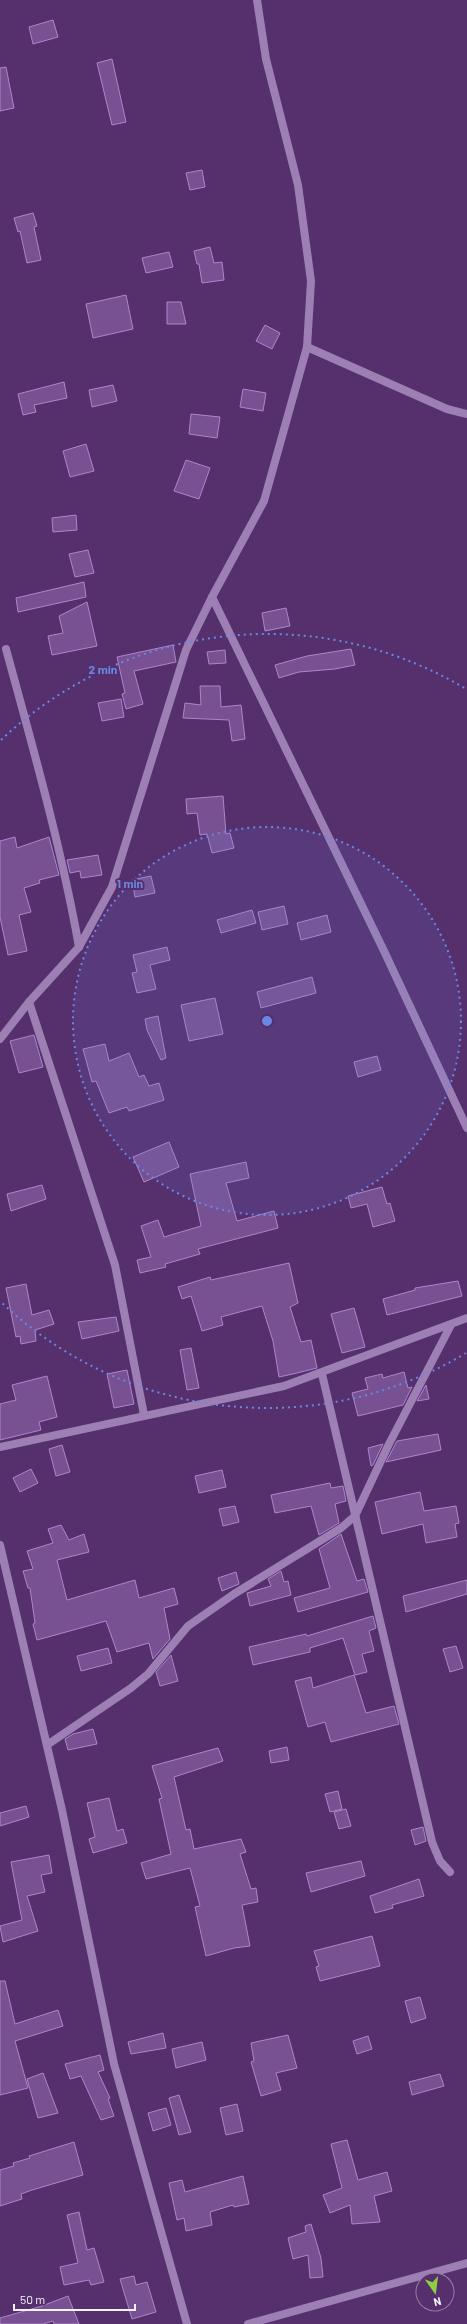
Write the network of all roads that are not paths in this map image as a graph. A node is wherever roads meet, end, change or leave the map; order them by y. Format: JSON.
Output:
{"nodes":[{"id":1,"x":257,"y":0,"type":"edge"},
{"id":2,"x":307,"y":347,"type":"junction"},
{"id":3,"x":467,"y":414,"type":"edge"},
{"id":4,"x":212,"y":597,"type":"junction"},
{"id":5,"x":6,"y":649,"type":"dead end"},
{"id":6,"x":79,"y":946,"type":"junction"},
{"id":7,"x":29,"y":1002,"type":"junction"},
{"id":8,"x":0,"y":1040,"type":"edge"},
{"id":9,"x":467,"y":1128,"type":"edge"},
{"id":10,"x":467,"y":1318,"type":"edge"},
{"id":11,"x":451,"y":1325,"type":"junction"},
{"id":12,"x":322,"y":1374,"type":"junction"},
{"id":13,"x":144,"y":1415,"type":"junction"},
{"id":14,"x":0,"y":1447,"type":"edge"},
{"id":15,"x":355,"y":1516,"type":"junction"},
{"id":16,"x":0,"y":1545,"type":"edge"},
{"id":17,"x":47,"y":1745,"type":"junction"},
{"id":18,"x":450,"y":1872,"type":"dead end"},
{"id":19,"x":467,"y":2263,"type":"edge"},
{"id":20,"x":187,"y":2324,"type":"edge"},
{"id":21,"x":248,"y":2324,"type":"edge"}],
"edges":[{"from":1,"to":2,"type":"street"},
{"from":2,"to":3,"type":"street"},
{"from":2,"to":4,"type":"street"},
{"from":4,"to":6,"type":"street"},
{"from":4,"to":9,"type":"street"},
{"from":5,"to":6,"type":"street"},
{"from":6,"to":7,"type":"street"},
{"from":7,"to":8,"type":"street"},
{"from":7,"to":13,"type":"street"},
{"from":10,"to":11,"type":"street"},
{"from":11,"to":12,"type":"street"},
{"from":11,"to":15,"type":"street"},
{"from":12,"to":13,"type":"street"},
{"from":12,"to":15,"type":"street"},
{"from":13,"to":14,"type":"street"},
{"from":15,"to":17,"type":"street"},
{"from":15,"to":18,"type":"street"},
{"from":16,"to":17,"type":"street"},
{"from":17,"to":20,"type":"street"},
{"from":19,"to":21,"type":"street"}]}
